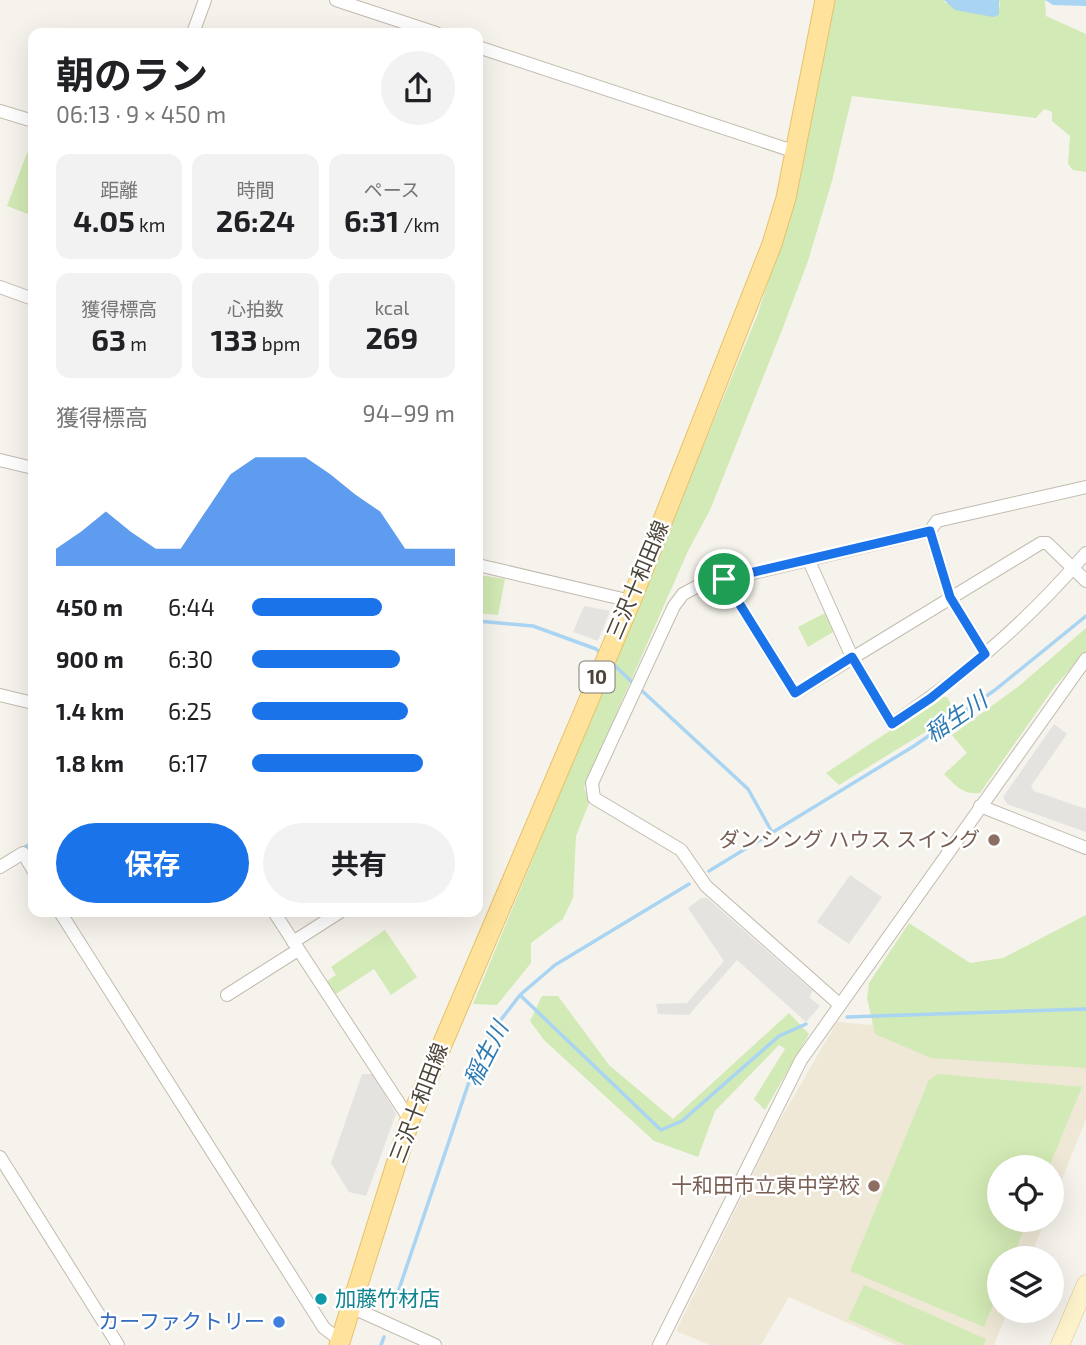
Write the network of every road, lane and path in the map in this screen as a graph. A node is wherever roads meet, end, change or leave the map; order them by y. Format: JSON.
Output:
{"nodes":[{"id":1,"x":205,"y":0,"type":"edge"},
{"id":2,"x":336,"y":0,"type":"edge"},
{"id":3,"x":825,"y":0,"type":"edge"},
{"id":4,"x":195,"y":28,"type":"edge"},
{"id":5,"x":421,"y":28,"type":"edge"},
{"id":6,"x":483,"y":49,"type":"edge"},
{"id":7,"x":0,"y":111,"type":"edge"},
{"id":8,"x":28,"y":119,"type":"edge"},
{"id":9,"x":796,"y":152,"type":"junction"},
{"id":10,"x":0,"y":287,"type":"edge"},
{"id":11,"x":28,"y":297,"type":"edge"},
{"id":12,"x":0,"y":460,"type":"edge"},
{"id":13,"x":28,"y":467,"type":"edge"},
{"id":14,"x":1086,"y":488,"type":"edge"},
{"id":15,"x":930,"y":531,"type":"junction"},
{"id":16,"x":1086,"y":554,"type":"edge"},
{"id":17,"x":809,"y":561,"type":"junction"},
{"id":18,"x":483,"y":566,"type":"edge"},
{"id":19,"x":1072,"y":569,"type":"junction"},
{"id":20,"x":724,"y":579,"type":"junction"},
{"id":21,"x":1086,"y":581,"type":"edge"},
{"id":22,"x":950,"y":597,"type":"junction"},
{"id":23,"x":631,"y":601,"type":"junction"},
{"id":24,"x":985,"y":654,"type":"junction"},
{"id":25,"x":852,"y":657,"type":"junction"},
{"id":26,"x":1086,"y":659,"type":"edge"},
{"id":27,"x":0,"y":695,"type":"edge"},
{"id":28,"x":28,"y":702,"type":"edge"},
{"id":29,"x":980,"y":806,"type":"junction"},
{"id":30,"x":1086,"y":848,"type":"edge"},
{"id":31,"x":28,"y":862,"type":"edge"},
{"id":32,"x":0,"y":867,"type":"edge"},
{"id":33,"x":63,"y":917,"type":"edge"},
{"id":34,"x":277,"y":917,"type":"edge"},
{"id":35,"x":334,"y":917,"type":"edge"},
{"id":36,"x":296,"y":946,"type":"junction"},
{"id":37,"x":227,"y":995,"type":"dead end"},
{"id":38,"x":839,"y":1004,"type":"junction"},
{"id":39,"x":410,"y":1120,"type":"junction"},
{"id":40,"x":0,"y":1157,"type":"edge"},
{"id":41,"x":1086,"y":1284,"type":"edge"},
{"id":42,"x":351,"y":1307,"type":"junction"},
{"id":43,"x":416,"y":1340,"type":"edge"},
{"id":44,"x":340,"y":1343,"type":"edge"},
{"id":45,"x":114,"y":1344,"type":"edge"},
{"id":46,"x":435,"y":1345,"type":"edge"},
{"id":47,"x":659,"y":1345,"type":"edge"},
{"id":48,"x":1060,"y":1345,"type":"edge"}],
"edges":[{"from":1,"to":4,"type":"street"},
{"from":2,"to":5,"type":"street"},
{"from":3,"to":9,"type":"main road","name":"三沢十和田線","number":"10"},
{"from":6,"to":9,"type":"street"},
{"from":7,"to":8,"type":"street"},
{"from":9,"to":23,"type":"main road","name":"三沢十和田線","number":"10"},
{"from":10,"to":11,"type":"street"},
{"from":12,"to":13,"type":"street"},
{"from":14,"to":15,"type":"street"},
{"from":15,"to":17,"type":"street"},
{"from":15,"to":22,"type":"street"},
{"from":16,"to":19,"type":"street"},
{"from":17,"to":20,"type":"street"},
{"from":17,"to":25,"type":"street"},
{"from":18,"to":23,"type":"street"},
{"from":19,"to":21,"type":"street"},
{"from":19,"to":22,"type":"street"},
{"from":19,"to":24,"type":"street"},
{"from":20,"to":25,"type":"street"},
{"from":20,"to":38,"type":"street"},
{"from":22,"to":24,"type":"street"},
{"from":22,"to":25,"type":"street"},
{"from":23,"to":39,"type":"main road","name":"三沢十和田線","number":"10"},
{"from":24,"to":25,"type":"street"},
{"from":26,"to":29,"type":"street"},
{"from":27,"to":28,"type":"street"},
{"from":29,"to":30,"type":"street"},
{"from":29,"to":38,"type":"street"},
{"from":31,"to":32,"type":"street"},
{"from":33,"to":44,"type":"street"},
{"from":34,"to":36,"type":"street"},
{"from":35,"to":36,"type":"street"},
{"from":36,"to":37,"type":"street"},
{"from":36,"to":39,"type":"street"},
{"from":38,"to":47,"type":"street"},
{"from":39,"to":42,"type":"main road","name":"三沢十和田線","number":"10"},
{"from":40,"to":45,"type":"street"},
{"from":41,"to":48,"type":"street"},
{"from":42,"to":43,"type":"street"},
{"from":42,"to":44,"type":"main road","name":"三沢十和田線","number":"10"},
{"from":43,"to":46,"type":"street"}]}
